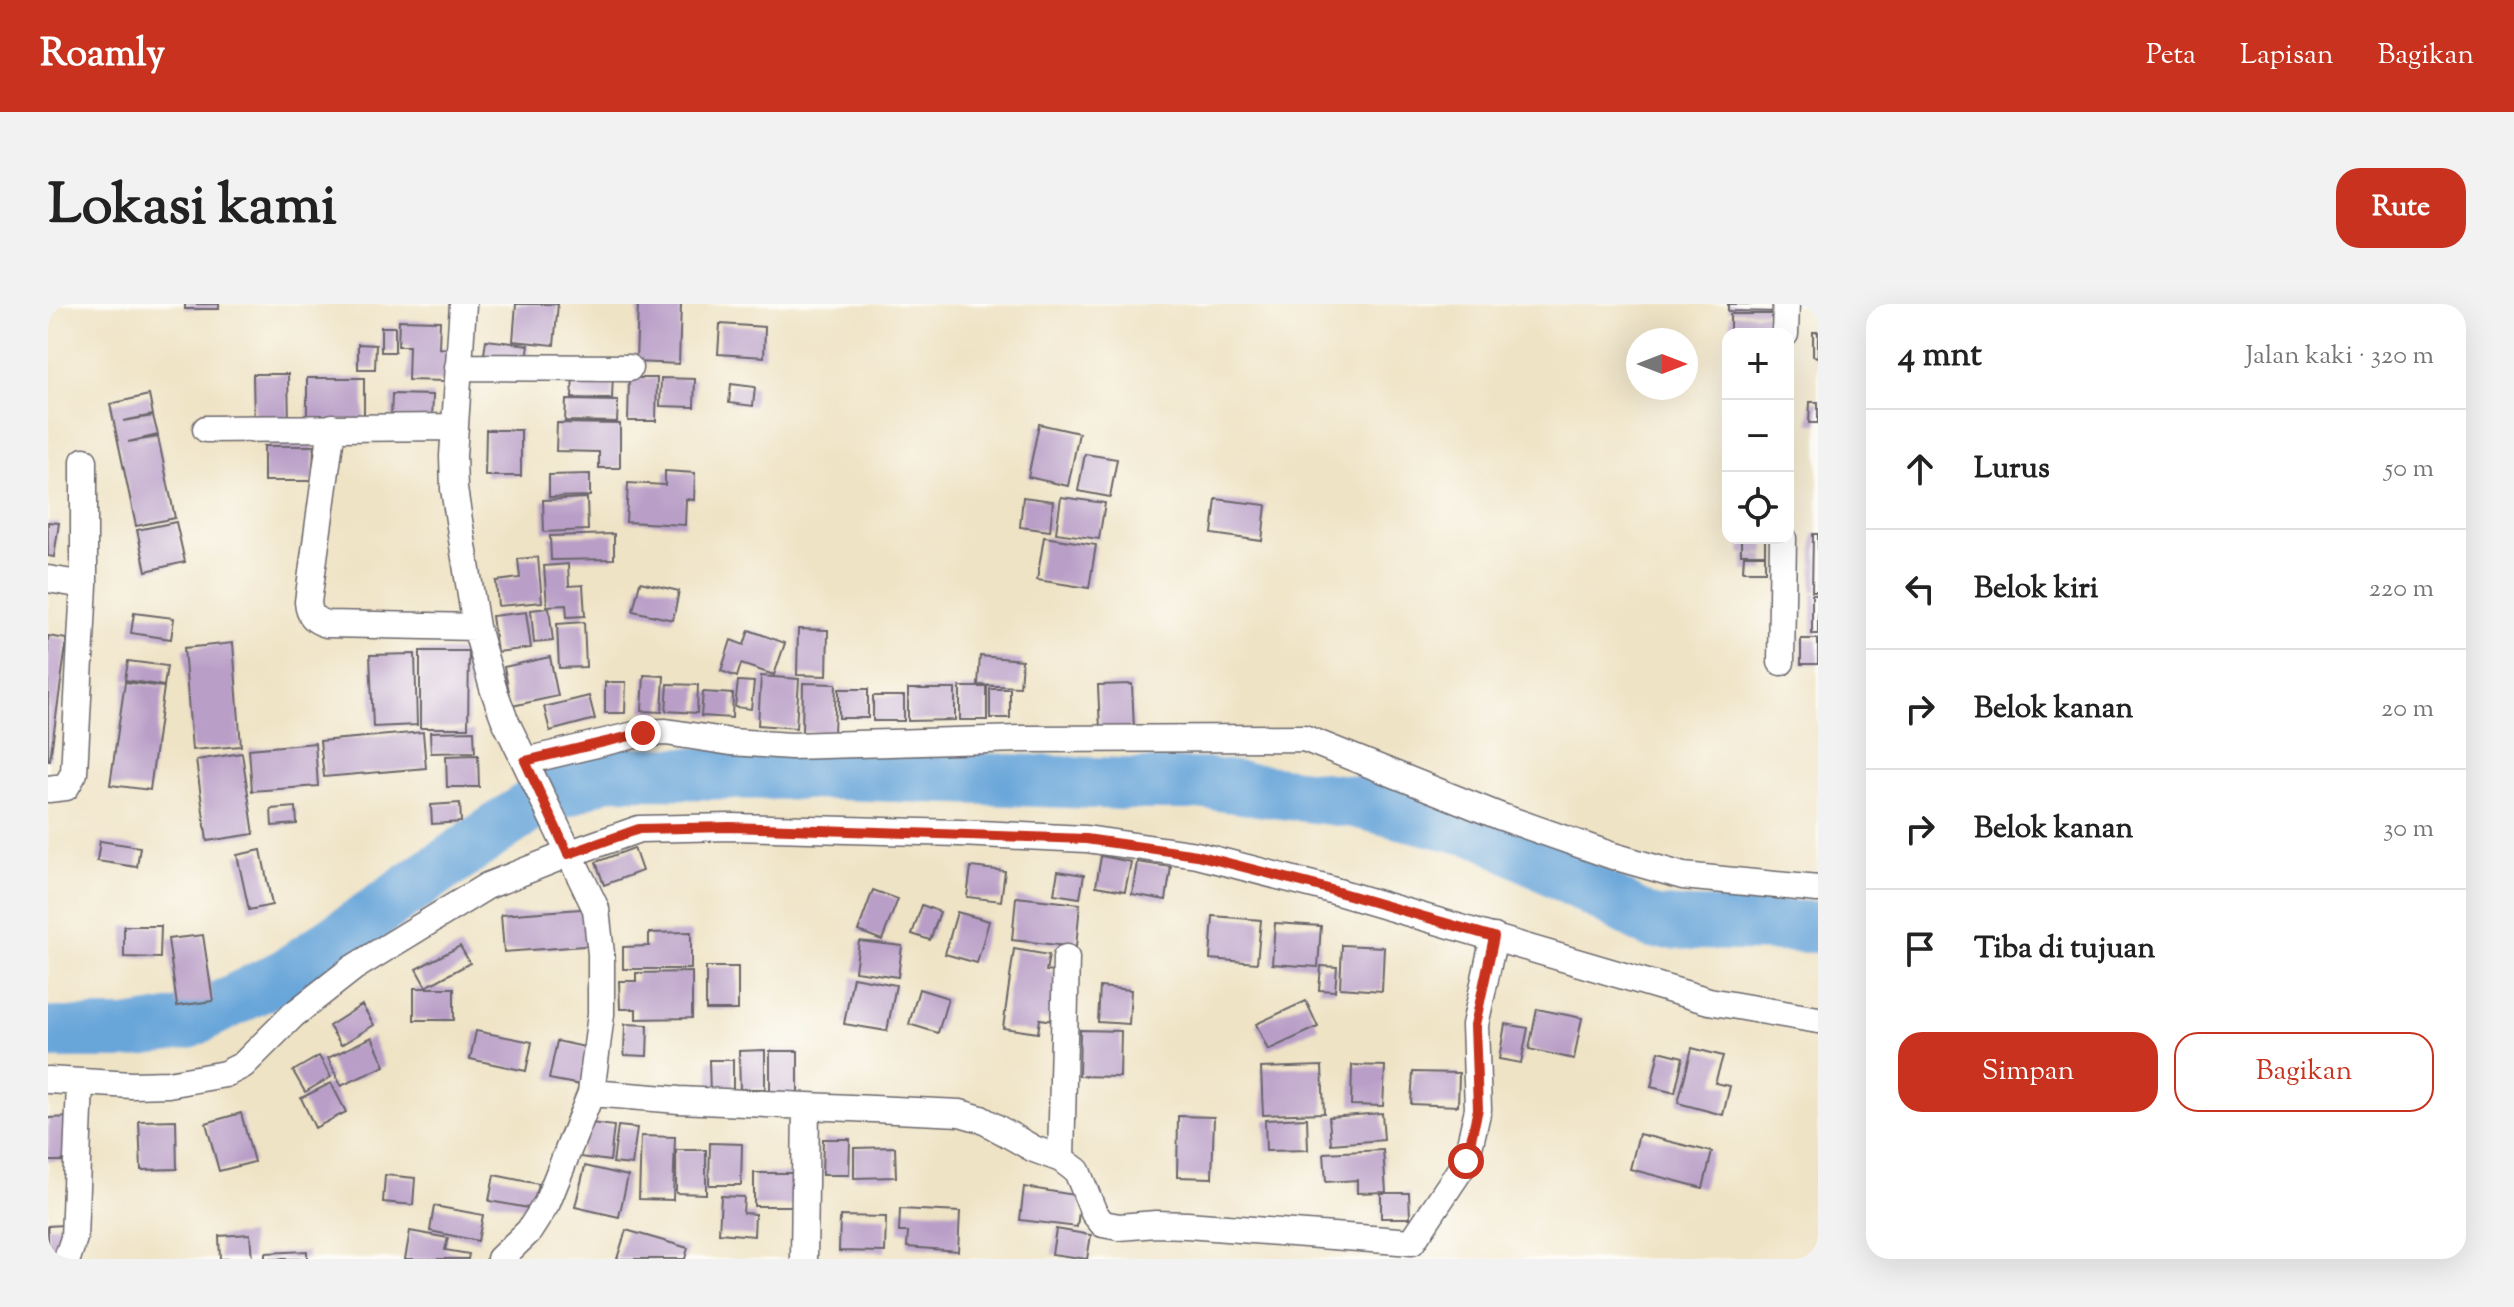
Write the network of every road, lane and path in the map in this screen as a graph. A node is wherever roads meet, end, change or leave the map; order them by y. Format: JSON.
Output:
{"nodes":[{"id":1,"x":463,"y":304,"type":"edge"},
{"id":2,"x":1786,"y":304,"type":"edge"},
{"id":3,"x":1785,"y":328,"type":"edge"},
{"id":4,"x":458,"y":367,"type":"junction"},
{"id":5,"x":629,"y":368,"type":"dead end"},
{"id":6,"x":332,"y":427,"type":"junction"},
{"id":7,"x":455,"y":427,"type":"junction"},
{"id":8,"x":206,"y":429,"type":"dead end"},
{"id":9,"x":84,"y":461,"type":"dead end"},
{"id":10,"x":1783,"y":544,"type":"edge"},
{"id":11,"x":48,"y":579,"type":"edge"},
{"id":12,"x":84,"y":585,"type":"junction"},
{"id":13,"x":476,"y":627,"type":"junction"},
{"id":14,"x":1781,"y":662,"type":"dead end"},
{"id":15,"x":525,"y":761,"type":"junction"},
{"id":16,"x":48,"y":789,"type":"edge"},
{"id":17,"x":565,"y":846,"type":"junction"},
{"id":18,"x":1818,"y":889,"type":"edge"},
{"id":19,"x":1494,"y":937,"type":"junction"},
{"id":20,"x":1066,"y":958,"type":"dead end"},
{"id":21,"x":1818,"y":1020,"type":"edge"},
{"id":22,"x":48,"y":1080,"type":"edge"},
{"id":23,"x":80,"y":1084,"type":"junction"},
{"id":24,"x":591,"y":1093,"type":"junction"},
{"id":25,"x":806,"y":1106,"type":"junction"},
{"id":26,"x":1061,"y":1159,"type":"junction"},
{"id":27,"x":1420,"y":1251,"type":"edge"},
{"id":28,"x":511,"y":1255,"type":"edge"},
{"id":29,"x":67,"y":1259,"type":"edge"},
{"id":30,"x":804,"y":1259,"type":"edge"}],
"edges":[{"from":1,"to":4,"type":"street"},
{"from":2,"to":3,"type":"street"},
{"from":4,"to":5,"type":"street"},
{"from":4,"to":7,"type":"street"},
{"from":6,"to":7,"type":"street"},
{"from":6,"to":8,"type":"street"},
{"from":6,"to":13,"type":"street"},
{"from":7,"to":13,"type":"street"},
{"from":9,"to":12,"type":"street"},
{"from":10,"to":14,"type":"street"},
{"from":11,"to":12,"type":"street"},
{"from":12,"to":16,"type":"street"},
{"from":13,"to":15,"type":"street"},
{"from":15,"to":17,"type":"street"},
{"from":15,"to":18,"type":"street"},
{"from":17,"to":19,"type":"street"},
{"from":17,"to":23,"type":"street"},
{"from":17,"to":24,"type":"street"},
{"from":19,"to":21,"type":"street"},
{"from":19,"to":27,"type":"street"},
{"from":20,"to":26,"type":"street"},
{"from":22,"to":23,"type":"street"},
{"from":23,"to":29,"type":"street"},
{"from":24,"to":25,"type":"street"},
{"from":24,"to":28,"type":"street"},
{"from":25,"to":26,"type":"street"},
{"from":25,"to":30,"type":"street"},
{"from":26,"to":27,"type":"street"}]}
